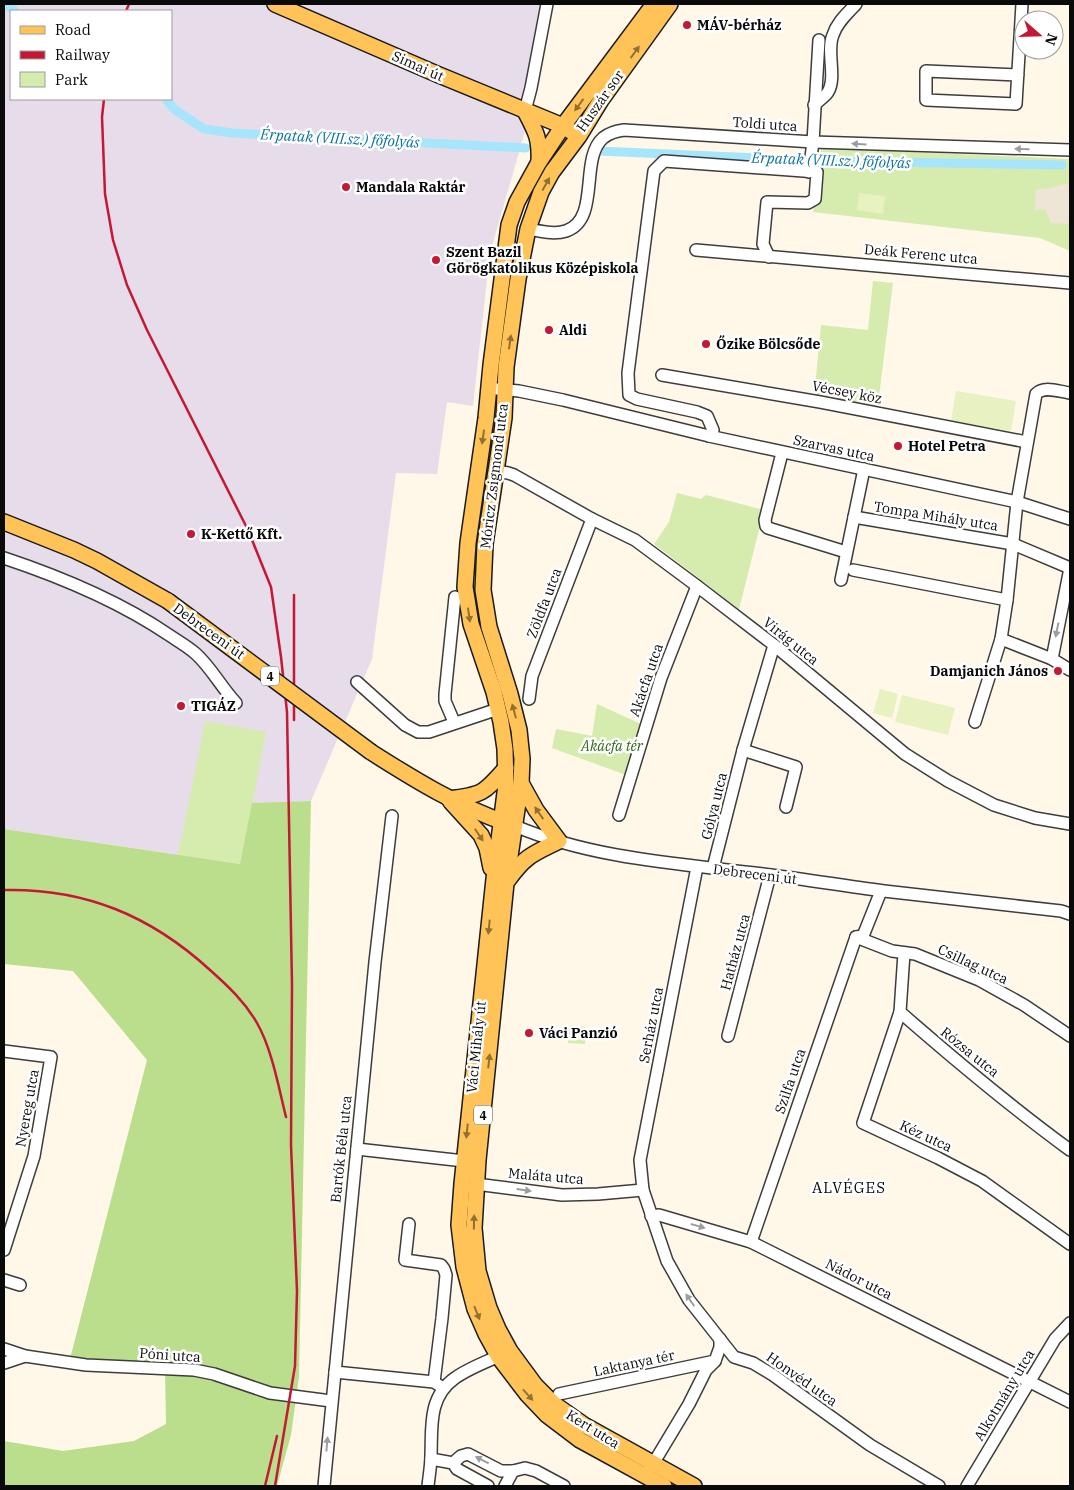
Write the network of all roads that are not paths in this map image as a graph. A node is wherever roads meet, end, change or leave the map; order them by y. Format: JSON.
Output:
{"nodes":[{"id":1,"x":275,"y":4,"type":"edge"},
{"id":2,"x":547,"y":4,"type":"edge"},
{"id":3,"x":654,"y":4,"type":"edge"},
{"id":4,"x":670,"y":4,"type":"edge"},
{"id":5,"x":856,"y":4,"type":"edge"},
{"id":6,"x":1022,"y":4,"type":"edge"},
{"id":7,"x":819,"y":40,"type":"dead end"},
{"id":8,"x":1018,"y":75,"type":"junction"},
{"id":9,"x":814,"y":105,"type":"junction"},
{"id":10,"x":524,"y":111,"type":"junction"},
{"id":11,"x":563,"y":126,"type":"junction"},
{"id":12,"x":578,"y":136,"type":"junction"},
{"id":13,"x":812,"y":146,"type":"junction"},
{"id":14,"x":1070,"y":150,"type":"edge"},
{"id":15,"x":539,"y":162,"type":"junction"},
{"id":16,"x":809,"y":169,"type":"junction"},
{"id":17,"x":528,"y":229,"type":"junction"},
{"id":18,"x":696,"y":250,"type":"dead end"},
{"id":19,"x":769,"y":257,"type":"junction"},
{"id":20,"x":1070,"y":283,"type":"edge"},
{"id":21,"x":662,"y":375,"type":"dead end"},
{"id":22,"x":488,"y":388,"type":"junction"},
{"id":23,"x":504,"y":390,"type":"junction"},
{"id":24,"x":1070,"y":394,"type":"edge"},
{"id":25,"x":709,"y":436,"type":"junction"},
{"id":26,"x":1027,"y":442,"type":"junction"},
{"id":27,"x":782,"y":453,"type":"junction"},
{"id":28,"x":864,"y":469,"type":"junction"},
{"id":29,"x":496,"y":471,"type":"junction"},
{"id":30,"x":1017,"y":502,"type":"junction"},
{"id":31,"x":854,"y":517,"type":"junction"},
{"id":32,"x":592,"y":519,"type":"junction"},
{"id":33,"x":1070,"y":519,"type":"edge"},
{"id":34,"x":4,"y":522,"type":"edge"},
{"id":35,"x":1013,"y":544,"type":"junction"},
{"id":36,"x":846,"y":552,"type":"junction"},
{"id":37,"x":4,"y":558,"type":"edge"},
{"id":38,"x":1070,"y":568,"type":"edge"},
{"id":39,"x":853,"y":570,"type":"dead end"},
{"id":40,"x":840,"y":580,"type":"dead end"},
{"id":41,"x":698,"y":586,"type":"junction"},
{"id":42,"x":455,"y":597,"type":"dead end"},
{"id":43,"x":1008,"y":600,"type":"junction"},
{"id":44,"x":1001,"y":639,"type":"junction"},
{"id":45,"x":774,"y":645,"type":"junction"},
{"id":46,"x":1052,"y":659,"type":"junction"},
{"id":47,"x":1070,"y":670,"type":"edge"},
{"id":48,"x":357,"y":682,"type":"dead end"},
{"id":49,"x":530,"y":699,"type":"dead end"},
{"id":50,"x":236,"y":703,"type":"dead end"},
{"id":51,"x":498,"y":709,"type":"junction"},
{"id":52,"x":454,"y":722,"type":"junction"},
{"id":53,"x":975,"y":722,"type":"dead end"},
{"id":54,"x":743,"y":750,"type":"junction"},
{"id":55,"x":506,"y":768,"type":"junction"},
{"id":56,"x":521,"y":783,"type":"junction"},
{"id":57,"x":449,"y":799,"type":"junction"},
{"id":58,"x":786,"y":807,"type":"dead end"},
{"id":59,"x":619,"y":815,"type":"dead end"},
{"id":60,"x":392,"y":816,"type":"dead end"},
{"id":61,"x":508,"y":823,"type":"junction"},
{"id":62,"x":1070,"y":824,"type":"edge"},
{"id":63,"x":560,"y":842,"type":"junction"},
{"id":64,"x":697,"y":867,"type":"junction"},
{"id":65,"x":713,"y":868,"type":"junction"},
{"id":66,"x":770,"y":875,"type":"junction"},
{"id":67,"x":500,"y":881,"type":"junction"},
{"id":68,"x":879,"y":890,"type":"junction"},
{"id":69,"x":1070,"y":914,"type":"edge"},
{"id":70,"x":860,"y":936,"type":"junction"},
{"id":71,"x":904,"y":953,"type":"junction"},
{"id":72,"x":900,"y":1012,"type":"junction"},
{"id":73,"x":728,"y":1036,"type":"dead end"},
{"id":74,"x":1070,"y":1036,"type":"edge"},
{"id":75,"x":4,"y":1051,"type":"edge"},
{"id":76,"x":356,"y":1148,"type":"junction"},
{"id":77,"x":1070,"y":1150,"type":"edge"},
{"id":78,"x":464,"y":1161,"type":"junction"},
{"id":79,"x":476,"y":1184,"type":"junction"},
{"id":80,"x":643,"y":1190,"type":"junction"},
{"id":81,"x":651,"y":1216,"type":"junction"},
{"id":82,"x":9,"y":1217,"type":"edge"},
{"id":83,"x":409,"y":1224,"type":"dead end"},
{"id":84,"x":750,"y":1242,"type":"junction"},
{"id":85,"x":1070,"y":1244,"type":"edge"},
{"id":86,"x":4,"y":1250,"type":"edge"},
{"id":87,"x":4,"y":1280,"type":"edge"},
{"id":88,"x":20,"y":1285,"type":"dead end"},
{"id":89,"x":1070,"y":1323,"type":"edge"},
{"id":90,"x":720,"y":1339,"type":"junction"},
{"id":91,"x":4,"y":1349,"type":"edge"},
{"id":92,"x":504,"y":1354,"type":"junction"},
{"id":93,"x":25,"y":1356,"type":"junction"},
{"id":94,"x":734,"y":1357,"type":"junction"},
{"id":95,"x":715,"y":1361,"type":"junction"},
{"id":96,"x":4,"y":1363,"type":"edge"},
{"id":97,"x":335,"y":1372,"type":"junction"},
{"id":98,"x":1029,"y":1381,"type":"junction"},
{"id":99,"x":439,"y":1385,"type":"junction"},
{"id":100,"x":559,"y":1394,"type":"dead end"},
{"id":101,"x":331,"y":1401,"type":"junction"},
{"id":102,"x":1070,"y":1402,"type":"edge"},
{"id":103,"x":431,"y":1458,"type":"junction"},
{"id":104,"x":453,"y":1463,"type":"junction"},
{"id":105,"x":513,"y":1471,"type":"junction"},
{"id":106,"x":649,"y":1471,"type":"junction"},
{"id":107,"x":324,"y":1486,"type":"edge"},
{"id":108,"x":428,"y":1486,"type":"edge"},
{"id":109,"x":488,"y":1486,"type":"edge"},
{"id":110,"x":505,"y":1486,"type":"edge"},
{"id":111,"x":564,"y":1486,"type":"edge"},
{"id":112,"x":664,"y":1486,"type":"edge"},
{"id":113,"x":694,"y":1486,"type":"edge"},
{"id":114,"x":939,"y":1486,"type":"edge"},
{"id":115,"x":967,"y":1486,"type":"edge"}],
"edges":[{"from":1,"to":10,"type":"main road","name":"Simai út"},
{"from":2,"to":10,"type":"street"},
{"from":3,"to":11,"type":"main road","name":"Huszár sor","one_way":true},
{"from":12,"to":4,"type":"main road","name":"Huszár sor","one_way":true},
{"from":5,"to":9,"type":"street"},
{"from":6,"to":8,"type":"street"},
{"from":7,"to":9,"type":"street"},
{"from":8,"to":8,"type":"street"},
{"from":9,"to":13,"type":"street"},
{"from":10,"to":11,"type":"main road","name":"Simai út"},
{"from":10,"to":15,"type":"main road"},
{"from":11,"to":12,"type":"main road","name":"Huszár sor"},
{"from":11,"to":15,"type":"main road","name":"Móricz Zsigmond utca"},
{"from":17,"to":12,"type":"main road","name":"Móricz Zsigmond utca","one_way":true},
{"from":14,"to":13,"type":"street","name":"Toldi utca","one_way":true},
{"from":13,"to":16,"type":"street"},
{"from":13,"to":17,"type":"street","name":"Toldi utca"},
{"from":15,"to":22,"type":"main road","name":"Móricz Zsigmond utca"},
{"from":16,"to":19,"type":"street"},
{"from":16,"to":25,"type":"street"},
{"from":23,"to":17,"type":"main road","name":"Móricz Zsigmond utca","one_way":true},
{"from":18,"to":19,"type":"street","name":"Deák Ferenc utca"},
{"from":19,"to":20,"type":"street","name":"Deák Ferenc utca"},
{"from":21,"to":26,"type":"street","name":"Vécsey köz"},
{"from":22,"to":23,"type":"street","name":"Szarvas utca"},
{"from":22,"to":51,"type":"main road","name":"Móricz Zsigmond utca","one_way":true},
{"from":23,"to":25,"type":"street","name":"Szarvas utca"},
{"from":23,"to":29,"type":"main road","name":"Móricz Zsigmond utca"},
{"from":24,"to":26,"type":"street"},
{"from":25,"to":27,"type":"street","name":"Szarvas utca"},
{"from":26,"to":30,"type":"street"},
{"from":27,"to":28,"type":"street","name":"Szarvas utca"},
{"from":27,"to":36,"type":"street"},
{"from":28,"to":30,"type":"street","name":"Szarvas utca"},
{"from":28,"to":31,"type":"street"},
{"from":29,"to":32,"type":"street","name":"Virág utca"},
{"from":56,"to":29,"type":"main road","name":"Móricz Zsigmond utca","one_way":true},
{"from":30,"to":33,"type":"street","name":"Szarvas utca"},
{"from":30,"to":35,"type":"street","name":"Tompa Mihály utca"},
{"from":31,"to":35,"type":"street","name":"Tompa Mihály utca"},
{"from":31,"to":36,"type":"street"},
{"from":32,"to":41,"type":"street","name":"Virág utca"},
{"from":32,"to":49,"type":"street","name":"Zöldfa utca"},
{"from":34,"to":57,"type":"main road","name":"Debreceni út","number":"4","bridge":true},
{"from":35,"to":38,"type":"street","name":"Tompa Mihály utca"},
{"from":35,"to":43,"type":"street","name":"Tompa Mihály utca"},
{"from":36,"to":40,"type":"street"},
{"from":37,"to":50,"type":"street"},
{"from":38,"to":46,"type":"street","name":"Tompa Mihály utca","one_way":true},
{"from":39,"to":43,"type":"street"},
{"from":41,"to":45,"type":"street","name":"Virág utca"},
{"from":41,"to":59,"type":"street","name":"Akácfa utca"},
{"from":42,"to":52,"type":"street"},
{"from":43,"to":44,"type":"street","name":"Tompa Mihály utca"},
{"from":44,"to":46,"type":"street"},
{"from":44,"to":53,"type":"street","name":"Tompa Mihály utca"},
{"from":45,"to":54,"type":"street","name":"Gólya utca"},
{"from":45,"to":62,"type":"street","name":"Virág utca"},
{"from":46,"to":47,"type":"street"},
{"from":48,"to":52,"type":"street"},
{"from":51,"to":52,"type":"street"},
{"from":51,"to":55,"type":"main road","name":"Móricz Zsigmond utca"},
{"from":54,"to":58,"type":"street"},
{"from":54,"to":65,"type":"street","name":"Gólya utca"},
{"from":55,"to":57,"type":"main road"},
{"from":55,"to":61,"type":"main road","name":"Móricz Zsigmond utca"},
{"from":56,"to":61,"type":"main road","name":"Móricz Zsigmond utca"},
{"from":63,"to":56,"type":"main road","one_way":true},
{"from":57,"to":61,"type":"main road","name":"Debreceni út","number":"4"},
{"from":57,"to":67,"type":"main road","name":"Debreceni út","number":"4","one_way":true},
{"from":60,"to":76,"type":"street","name":"Bartók Béla utca"},
{"from":61,"to":63,"type":"street","name":"Debreceni út"},
{"from":61,"to":67,"type":"main road","name":"Váci Mihály út","number":"4"},
{"from":63,"to":64,"type":"street","name":"Debreceni út"},
{"from":63,"to":67,"type":"main road"},
{"from":64,"to":65,"type":"street","name":"Debreceni út"},
{"from":64,"to":80,"type":"street","name":"Serház utca"},
{"from":65,"to":66,"type":"street","name":"Debreceni út"},
{"from":66,"to":68,"type":"street","name":"Debreceni út"},
{"from":66,"to":73,"type":"street","name":"Hatház utca"},
{"from":67,"to":78,"type":"main road","name":"Váci Mihály út","number":"4","one_way":true},
{"from":79,"to":67,"type":"main road","name":"Váci Mihály út","number":"4","one_way":true},
{"from":68,"to":69,"type":"street","name":"Debreceni út"},
{"from":68,"to":70,"type":"street","name":"Szilfa utca"},
{"from":70,"to":71,"type":"street","name":"Csillag utca"},
{"from":70,"to":84,"type":"street","name":"Szilfa utca"},
{"from":71,"to":72,"type":"street"},
{"from":71,"to":74,"type":"street","name":"Csillag utca"},
{"from":72,"to":77,"type":"street","name":"Rózsa utca"},
{"from":72,"to":85,"type":"street","name":"Kéz utca"},
{"from":75,"to":82,"type":"street","name":"Nyereg utca"},
{"from":76,"to":78,"type":"street"},
{"from":76,"to":97,"type":"street","name":"Bartók Béla utca"},
{"from":78,"to":92,"type":"main road","name":"Váci Mihály út","number":"4","one_way":true},
{"from":79,"to":80,"type":"street","name":"Maláta utca","one_way":true},
{"from":92,"to":79,"type":"main road","name":"Váci Mihály út","number":"4","one_way":true},
{"from":80,"to":81,"type":"street"},
{"from":81,"to":84,"type":"street","name":"Nádor utca","one_way":true},
{"from":90,"to":81,"type":"street","one_way":true},
{"from":82,"to":86,"type":"street","name":"Nyereg utca"},
{"from":83,"to":99,"type":"street"},
{"from":84,"to":98,"type":"street","name":"Nádor utca"},
{"from":87,"to":88,"type":"street"},
{"from":89,"to":98,"type":"street","name":"Alkotmány utca"},
{"from":90,"to":94,"type":"street"},
{"from":90,"to":95,"type":"street"},
{"from":91,"to":93,"type":"street","name":"Póni utca"},
{"from":92,"to":99,"type":"street"},
{"from":92,"to":106,"type":"main road","name":"Kert utca","number":"4"},
{"from":93,"to":96,"type":"street"},
{"from":93,"to":101,"type":"street","name":"Póni utca"},
{"from":94,"to":95,"type":"street","name":"Laktanya tér"},
{"from":94,"to":114,"type":"street","name":"Honvéd utca"},
{"from":95,"to":100,"type":"street","name":"Laktanya tér"},
{"from":95,"to":106,"type":"street"},
{"from":97,"to":99,"type":"street"},
{"from":97,"to":101,"type":"street","name":"Bartók Béla utca"},
{"from":98,"to":102,"type":"street","name":"Nádor utca"},
{"from":98,"to":115,"type":"street","name":"Alkotmány utca"},
{"from":99,"to":103,"type":"street"},
{"from":107,"to":101,"type":"street","name":"Bartók Béla utca","one_way":true},
{"from":103,"to":104,"type":"street"},
{"from":103,"to":108,"type":"street"},
{"from":105,"to":104,"type":"street","one_way":true},
{"from":104,"to":109,"type":"street"},
{"from":105,"to":110,"type":"street"},
{"from":105,"to":111,"type":"street"},
{"from":106,"to":112,"type":"main road","name":"Kert utca","number":"4"},
{"from":106,"to":113,"type":"main road","name":"Kert utca","number":"4"}]}
